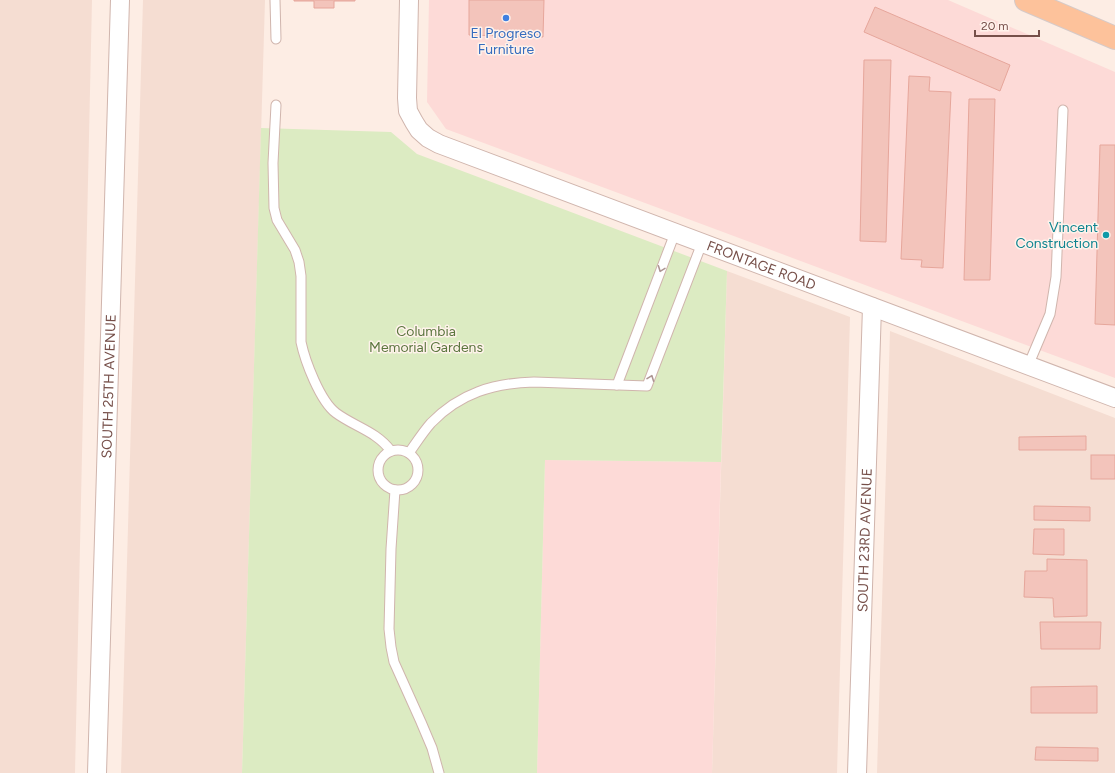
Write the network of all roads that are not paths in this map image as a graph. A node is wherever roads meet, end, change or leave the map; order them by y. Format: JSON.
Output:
{"nodes":[{"id":1,"x":120,"y":0,"type":"edge"},
{"id":2,"x":275,"y":0,"type":"edge"},
{"id":3,"x":409,"y":0,"type":"edge"},
{"id":4,"x":1026,"y":0,"type":"edge"},
{"id":5,"x":1115,"y":38,"type":"edge"},
{"id":6,"x":276,"y":39,"type":"dead end"},
{"id":7,"x":276,"y":105,"type":"dead end"},
{"id":8,"x":1063,"y":110,"type":"dead end"},
{"id":9,"x":675,"y":233,"type":"junction"},
{"id":10,"x":702,"y":243,"type":"junction"},
{"id":11,"x":872,"y":307,"type":"junction"},
{"id":12,"x":1028,"y":366,"type":"junction"},
{"id":13,"x":617,"y":385,"type":"junction"},
{"id":14,"x":1115,"y":398,"type":"edge"},
{"id":15,"x":391,"y":451,"type":"junction"},
{"id":16,"x":409,"y":453,"type":"junction"},
{"id":17,"x":395,"y":490,"type":"junction"},
{"id":18,"x":97,"y":773,"type":"edge"},
{"id":19,"x":439,"y":773,"type":"edge"},
{"id":20,"x":857,"y":773,"type":"edge"}],
"edges":[{"from":1,"to":18,"type":"street","name":"SOUTH 25TH AVENUE"},
{"from":2,"to":6,"type":"lane"},
{"from":3,"to":9,"type":"street","name":"FRONTAGE ROAD"},
{"from":4,"to":5,"type":"main road"},
{"from":7,"to":15,"type":"lane"},
{"from":8,"to":12,"type":"lane"},
{"from":9,"to":10,"type":"street","name":"FRONTAGE ROAD"},
{"from":9,"to":13,"type":"lane","one_way":true},
{"from":10,"to":11,"type":"street","name":"FRONTAGE ROAD"},
{"from":13,"to":10,"type":"lane","one_way":true},
{"from":11,"to":12,"type":"street","name":"FRONTAGE ROAD"},
{"from":11,"to":20,"type":"street","name":"SOUTH 23RD AVENUE"},
{"from":12,"to":14,"type":"street","name":"FRONTAGE ROAD"},
{"from":13,"to":16,"type":"lane"},
{"from":15,"to":16,"type":"lane"},
{"from":15,"to":17,"type":"lane"},
{"from":16,"to":17,"type":"lane"},
{"from":17,"to":19,"type":"lane"}]}
